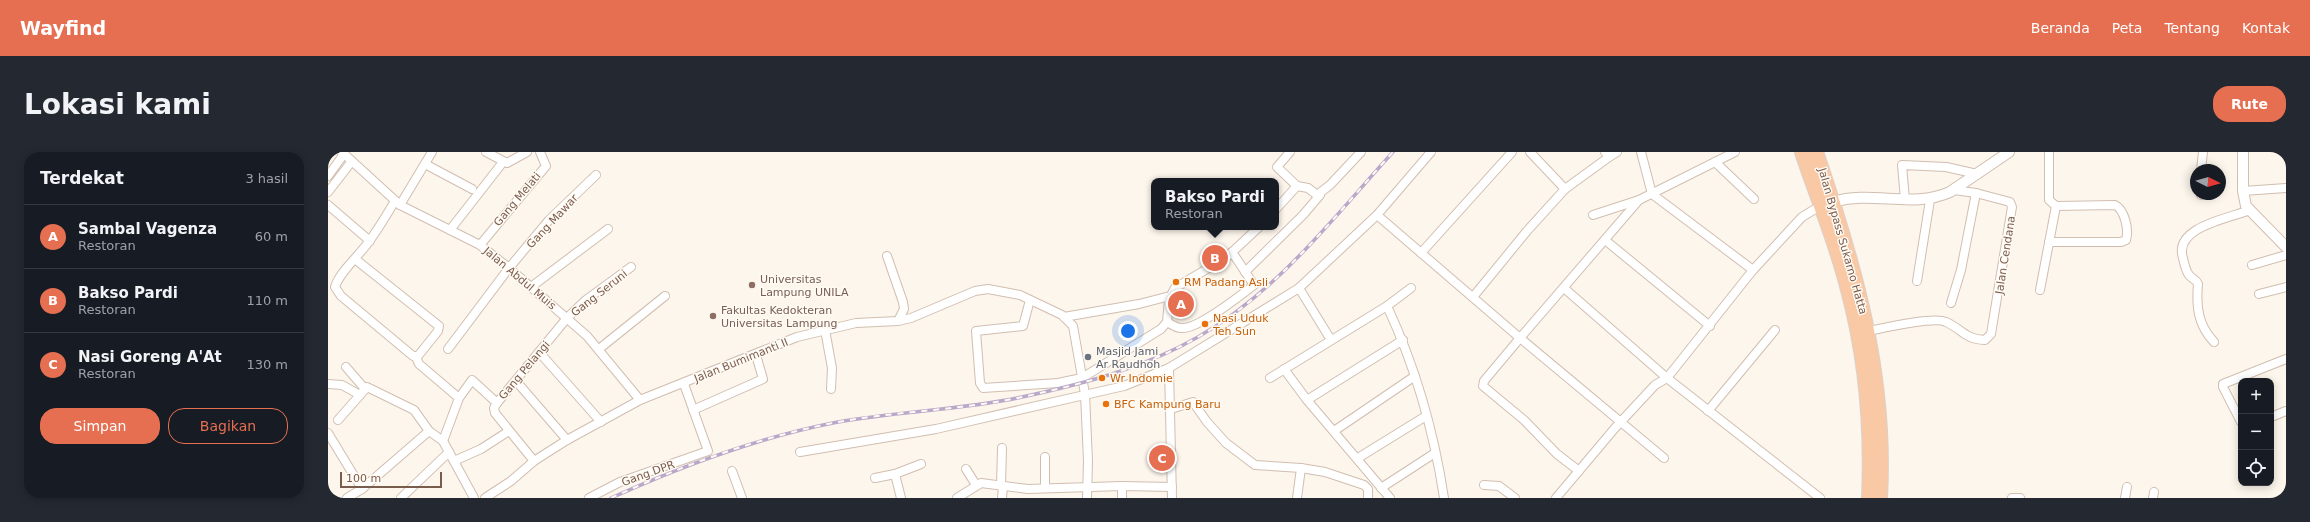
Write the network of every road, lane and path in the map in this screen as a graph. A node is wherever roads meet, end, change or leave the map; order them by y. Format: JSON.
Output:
{"nodes":[{"id":1,"x":432,"y":152,"type":"edge"},
{"id":2,"x":486,"y":152,"type":"edge"},
{"id":3,"x":527,"y":152,"type":"edge"},
{"id":4,"x":540,"y":152,"type":"edge"},
{"id":5,"x":1290,"y":152,"type":"edge"},
{"id":6,"x":1361,"y":152,"type":"edge"},
{"id":7,"x":1431,"y":152,"type":"edge"},
{"id":8,"x":1512,"y":152,"type":"edge"},
{"id":9,"x":1530,"y":152,"type":"edge"},
{"id":10,"x":1617,"y":152,"type":"edge"},
{"id":11,"x":1641,"y":152,"type":"edge"},
{"id":12,"x":1735,"y":152,"type":"edge"},
{"id":13,"x":1802,"y":152,"type":"edge"},
{"id":14,"x":1816,"y":152,"type":"edge"},
{"id":15,"x":2009,"y":152,"type":"edge"},
{"id":16,"x":2049,"y":152,"type":"edge"},
{"id":17,"x":2203,"y":152,"type":"edge"},
{"id":18,"x":2243,"y":152,"type":"edge"},
{"id":19,"x":343,"y":153,"type":"edge"},
{"id":20,"x":1607,"y":155,"type":"edge"},
{"id":21,"x":352,"y":161,"type":"junction"},
{"id":22,"x":503,"y":162,"type":"junction"},
{"id":23,"x":1715,"y":162,"type":"junction"},
{"id":24,"x":425,"y":164,"type":"junction"},
{"id":25,"x":2202,"y":164,"type":"edge"},
{"id":26,"x":1977,"y":174,"type":"junction"},
{"id":27,"x":596,"y":175,"type":"dead end"},
{"id":28,"x":328,"y":176,"type":"edge"},
{"id":29,"x":1297,"y":186,"type":"junction"},
{"id":30,"x":2286,"y":188,"type":"edge"},
{"id":31,"x":472,"y":189,"type":"dead end"},
{"id":32,"x":1565,"y":189,"type":"junction"},
{"id":33,"x":1954,"y":190,"type":"junction"},
{"id":34,"x":2242,"y":191,"type":"junction"},
{"id":35,"x":328,"y":192,"type":"edge"},
{"id":36,"x":1976,"y":193,"type":"junction"},
{"id":37,"x":1652,"y":194,"type":"junction"},
{"id":38,"x":1320,"y":195,"type":"junction"},
{"id":39,"x":1754,"y":199,"type":"dead end"},
{"id":40,"x":1639,"y":200,"type":"junction"},
{"id":41,"x":1905,"y":200,"type":"junction"},
{"id":42,"x":1930,"y":200,"type":"junction"},
{"id":43,"x":397,"y":203,"type":"junction"},
{"id":44,"x":1827,"y":204,"type":"junction"},
{"id":45,"x":328,"y":205,"type":"edge"},
{"id":46,"x":1279,"y":206,"type":"edge"},
{"id":47,"x":2056,"y":206,"type":"junction"},
{"id":48,"x":2250,"y":210,"type":"junction"},
{"id":49,"x":1377,"y":215,"type":"junction"},
{"id":50,"x":1592,"y":215,"type":"dead end"},
{"id":51,"x":608,"y":229,"type":"dead end"},
{"id":52,"x":450,"y":230,"type":"junction"},
{"id":53,"x":1256,"y":230,"type":"edge"},
{"id":54,"x":2281,"y":236,"type":"edge"},
{"id":55,"x":1605,"y":240,"type":"junction"},
{"id":56,"x":370,"y":241,"type":"junction"},
{"id":57,"x":2049,"y":242,"type":"junction"},
{"id":58,"x":480,"y":245,"type":"junction"},
{"id":59,"x":2286,"y":247,"type":"edge"},
{"id":60,"x":1232,"y":252,"type":"junction"},
{"id":61,"x":1420,"y":253,"type":"junction"},
{"id":62,"x":2286,"y":255,"type":"edge"},
{"id":63,"x":887,"y":256,"type":"dead end"},
{"id":64,"x":355,"y":259,"type":"junction"},
{"id":65,"x":2252,"y":265,"type":"dead end"},
{"id":66,"x":632,"y":267,"type":"dead end"},
{"id":67,"x":509,"y":268,"type":"junction"},
{"id":68,"x":1753,"y":270,"type":"junction"},
{"id":69,"x":1245,"y":272,"type":"junction"},
{"id":70,"x":1917,"y":281,"type":"dead end"},
{"id":71,"x":531,"y":287,"type":"junction"},
{"id":72,"x":1299,"y":288,"type":"junction"},
{"id":73,"x":1411,"y":288,"type":"dead end"},
{"id":74,"x":1564,"y":288,"type":"junction"},
{"id":75,"x":2286,"y":288,"type":"edge"},
{"id":76,"x":2040,"y":290,"type":"dead end"},
{"id":77,"x":2259,"y":294,"type":"dead end"},
{"id":78,"x":665,"y":296,"type":"dead end"},
{"id":79,"x":1170,"y":296,"type":"junction"},
{"id":80,"x":1473,"y":297,"type":"junction"},
{"id":81,"x":1030,"y":300,"type":"junction"},
{"id":82,"x":1951,"y":303,"type":"dead end"},
{"id":83,"x":1387,"y":306,"type":"junction"},
{"id":84,"x":1064,"y":317,"type":"junction"},
{"id":85,"x":567,"y":318,"type":"junction"},
{"id":86,"x":898,"y":321,"type":"junction"},
{"id":87,"x":1166,"y":322,"type":"junction"},
{"id":88,"x":1710,"y":326,"type":"junction"},
{"id":89,"x":825,"y":330,"type":"junction"},
{"id":90,"x":1775,"y":330,"type":"dead end"},
{"id":91,"x":1869,"y":331,"type":"junction"},
{"id":92,"x":1520,"y":338,"type":"junction"},
{"id":93,"x":1331,"y":340,"type":"junction"},
{"id":94,"x":1403,"y":340,"type":"junction"},
{"id":95,"x":2214,"y":342,"type":"dead end"},
{"id":96,"x":448,"y":349,"type":"dead end"},
{"id":97,"x":599,"y":349,"type":"junction"},
{"id":98,"x":1866,"y":349,"type":"junction"},
{"id":99,"x":539,"y":352,"type":"junction"},
{"id":100,"x":756,"y":355,"type":"junction"},
{"id":101,"x":416,"y":357,"type":"junction"},
{"id":102,"x":2286,"y":359,"type":"edge"},
{"id":103,"x":346,"y":367,"type":"dead end"},
{"id":104,"x":1169,"y":368,"type":"junction"},
{"id":105,"x":1284,"y":369,"type":"junction"},
{"id":106,"x":1415,"y":376,"type":"junction"},
{"id":107,"x":1082,"y":378,"type":"junction"},
{"id":108,"x":1270,"y":378,"type":"dead end"},
{"id":109,"x":1667,"y":378,"type":"junction"},
{"id":110,"x":516,"y":381,"type":"junction"},
{"id":111,"x":328,"y":384,"type":"edge"},
{"id":112,"x":684,"y":384,"type":"junction"},
{"id":113,"x":831,"y":390,"type":"dead end"},
{"id":114,"x":362,"y":392,"type":"junction"},
{"id":115,"x":1085,"y":394,"type":"junction"},
{"id":116,"x":459,"y":398,"type":"junction"},
{"id":117,"x":640,"y":400,"type":"junction"},
{"id":118,"x":1307,"y":400,"type":"junction"},
{"id":119,"x":497,"y":403,"type":"junction"},
{"id":120,"x":1171,"y":409,"type":"junction"},
{"id":121,"x":693,"y":410,"type":"junction"},
{"id":122,"x":2286,"y":411,"type":"edge"},
{"id":123,"x":1708,"y":412,"type":"junction"},
{"id":124,"x":1426,"y":416,"type":"junction"},
{"id":125,"x":2238,"y":416,"type":"edge"},
{"id":126,"x":2274,"y":416,"type":"edge"},
{"id":127,"x":338,"y":420,"type":"dead end"},
{"id":128,"x":601,"y":422,"type":"junction"},
{"id":129,"x":1621,"y":422,"type":"junction"},
{"id":130,"x":429,"y":431,"type":"junction"},
{"id":131,"x":510,"y":431,"type":"junction"},
{"id":132,"x":1334,"y":431,"type":"junction"},
{"id":133,"x":328,"y":433,"type":"edge"},
{"id":134,"x":567,"y":440,"type":"junction"},
{"id":135,"x":443,"y":441,"type":"junction"},
{"id":136,"x":1002,"y":448,"type":"dead end"},
{"id":137,"x":449,"y":452,"type":"junction"},
{"id":138,"x":800,"y":452,"type":"dead end"},
{"id":139,"x":1435,"y":453,"type":"junction"},
{"id":140,"x":1045,"y":457,"type":"dead end"},
{"id":141,"x":1358,"y":458,"type":"junction"},
{"id":142,"x":1664,"y":458,"type":"dead end"},
{"id":143,"x":454,"y":461,"type":"junction"},
{"id":144,"x":534,"y":461,"type":"junction"},
{"id":145,"x":921,"y":464,"type":"dead end"},
{"id":146,"x":1301,"y":468,"type":"junction"},
{"id":147,"x":966,"y":469,"type":"dead end"},
{"id":148,"x":732,"y":471,"type":"dead end"},
{"id":149,"x":1579,"y":471,"type":"junction"},
{"id":150,"x":895,"y":474,"type":"junction"},
{"id":151,"x":875,"y":478,"type":"dead end"},
{"id":152,"x":976,"y":485,"type":"junction"},
{"id":153,"x":1484,"y":485,"type":"dead end"},
{"id":154,"x":1122,"y":486,"type":"junction"},
{"id":155,"x":1002,"y":487,"type":"junction"},
{"id":156,"x":1087,"y":487,"type":"junction"},
{"id":157,"x":1172,"y":487,"type":"junction"},
{"id":158,"x":2127,"y":487,"type":"dead end"},
{"id":159,"x":1045,"y":488,"type":"junction"},
{"id":160,"x":1382,"y":488,"type":"junction"},
{"id":161,"x":362,"y":489,"type":"junction"},
{"id":162,"x":488,"y":497,"type":"edge"},
{"id":163,"x":739,"y":497,"type":"edge"},
{"id":164,"x":1368,"y":497,"type":"dead end"},
{"id":165,"x":347,"y":498,"type":"edge"},
{"id":166,"x":401,"y":498,"type":"edge"},
{"id":167,"x":474,"y":498,"type":"edge"},
{"id":168,"x":589,"y":498,"type":"edge"},
{"id":169,"x":900,"y":498,"type":"edge"},
{"id":170,"x":957,"y":498,"type":"edge"},
{"id":171,"x":1002,"y":498,"type":"edge"},
{"id":172,"x":1087,"y":498,"type":"edge"},
{"id":173,"x":1122,"y":498,"type":"edge"},
{"id":174,"x":1172,"y":498,"type":"edge"},
{"id":175,"x":1297,"y":498,"type":"edge"},
{"id":176,"x":1390,"y":498,"type":"edge"},
{"id":177,"x":1444,"y":498,"type":"edge"},
{"id":178,"x":1516,"y":498,"type":"edge"},
{"id":179,"x":1556,"y":498,"type":"edge"},
{"id":180,"x":1820,"y":498,"type":"edge"},
{"id":181,"x":1868,"y":498,"type":"edge"},
{"id":182,"x":1880,"y":498,"type":"edge"},
{"id":183,"x":2012,"y":498,"type":"edge"},
{"id":184,"x":2020,"y":498,"type":"edge"},
{"id":185,"x":2125,"y":498,"type":"edge"}],
"edges":[{"from":1,"to":24,"type":"street"},
{"from":2,"to":22,"type":"street"},
{"from":3,"to":22,"type":"street"},
{"from":4,"to":58,"type":"street","name":"Gang Melati"},
{"from":5,"to":29,"type":"street"},
{"from":6,"to":38,"type":"street"},
{"from":7,"to":49,"type":"street"},
{"from":8,"to":61,"type":"street"},
{"from":9,"to":32,"type":"street"},
{"from":10,"to":20,"type":"street"},
{"from":11,"to":37,"type":"street"},
{"from":12,"to":23,"type":"street"},
{"from":13,"to":44,"type":"highway","name":"Jalan Bypass Sukarno Hatta"},
{"from":14,"to":44,"type":"highway","name":"Jalan Bypass Sukarno Hatta"},
{"from":15,"to":26,"type":"street"},
{"from":16,"to":47,"type":"street"},
{"from":17,"to":25,"type":"street"},
{"from":18,"to":34,"type":"street"},
{"from":19,"to":21,"type":"street","name":"Jalan Abdul Muis"},
{"from":19,"to":28,"type":"street"},
{"from":20,"to":32,"type":"street"},
{"from":21,"to":35,"type":"street"},
{"from":21,"to":43,"type":"street","name":"Jalan Abdul Muis"},
{"from":22,"to":52,"type":"street"},
{"from":23,"to":37,"type":"street"},
{"from":23,"to":39,"type":"street"},
{"from":24,"to":31,"type":"street"},
{"from":24,"to":43,"type":"street"},
{"from":26,"to":33,"type":"street"},
{"from":26,"to":41,"type":"street"},
{"from":27,"to":67,"type":"street","name":"Gang Mawar"},
{"from":29,"to":38,"type":"street"},
{"from":29,"to":46,"type":"street"},
{"from":30,"to":34,"type":"street"},
{"from":32,"to":80,"type":"street"},
{"from":33,"to":36,"type":"street","name":"Jalan Cendana"},
{"from":33,"to":42,"type":"street"},
{"from":34,"to":48,"type":"street"},
{"from":36,"to":82,"type":"street"},
{"from":36,"to":91,"type":"street","name":"Jalan Cendana"},
{"from":37,"to":40,"type":"street"},
{"from":37,"to":68,"type":"street"},
{"from":38,"to":69,"type":"street"},
{"from":40,"to":50,"type":"street"},
{"from":40,"to":55,"type":"street"},
{"from":41,"to":42,"type":"street"},
{"from":41,"to":44,"type":"street"},
{"from":42,"to":70,"type":"street"},
{"from":43,"to":52,"type":"street","name":"Jalan Abdul Muis"},
{"from":43,"to":56,"type":"street"},
{"from":44,"to":68,"type":"street"},
{"from":44,"to":91,"type":"highway","name":"Jalan Bypass Sukarno Hatta"},
{"from":44,"to":98,"type":"highway","name":"Jalan Bypass Sukarno Hatta"},
{"from":45,"to":56,"type":"street"},
{"from":47,"to":57,"type":"street"},
{"from":47,"to":57,"type":"street"},
{"from":48,"to":54,"type":"street"},
{"from":48,"to":95,"type":"street"},
{"from":49,"to":61,"type":"street"},
{"from":49,"to":72,"type":"street"},
{"from":51,"to":71,"type":"street"},
{"from":52,"to":58,"type":"street","name":"Jalan Abdul Muis"},
{"from":53,"to":60,"type":"street"},
{"from":54,"to":59,"type":"street"},
{"from":55,"to":74,"type":"street"},
{"from":55,"to":88,"type":"street"},
{"from":56,"to":64,"type":"street"},
{"from":57,"to":76,"type":"street"},
{"from":58,"to":67,"type":"street","name":"Jalan Abdul Muis"},
{"from":60,"to":69,"type":"street"},
{"from":60,"to":79,"type":"street"},
{"from":61,"to":80,"type":"street"},
{"from":62,"to":65,"type":"street"},
{"from":63,"to":86,"type":"street"},
{"from":64,"to":101,"type":"street"},
{"from":64,"to":101,"type":"street"},
{"from":66,"to":85,"type":"street","name":"Gang Seruni"},
{"from":67,"to":71,"type":"street","name":"Jalan Abdul Muis"},
{"from":67,"to":96,"type":"street","name":"Gang Mawar"},
{"from":68,"to":88,"type":"street"},
{"from":69,"to":87,"type":"street"},
{"from":71,"to":85,"type":"street","name":"Jalan Abdul Muis"},
{"from":72,"to":93,"type":"street"},
{"from":72,"to":104,"type":"street"},
{"from":73,"to":83,"type":"street"},
{"from":74,"to":92,"type":"street"},
{"from":74,"to":109,"type":"street"},
{"from":75,"to":77,"type":"street"},
{"from":78,"to":97,"type":"street"},
{"from":79,"to":84,"type":"street"},
{"from":79,"to":87,"type":"street"},
{"from":80,"to":92,"type":"street"},
{"from":81,"to":84,"type":"street","name":"Jalan Bumimanti II"},
{"from":81,"to":86,"type":"street","name":"Jalan Bumimanti II"},
{"from":81,"to":107,"type":"street"},
{"from":83,"to":93,"type":"street"},
{"from":83,"to":94,"type":"street"},
{"from":84,"to":107,"type":"street"},
{"from":85,"to":97,"type":"street","name":"Jalan Abdul Muis"},
{"from":85,"to":99,"type":"street","name":"Gang Pelangi"},
{"from":86,"to":89,"type":"street","name":"Jalan Bumimanti II"},
{"from":87,"to":107,"type":"street"},
{"from":88,"to":109,"type":"street"},
{"from":89,"to":100,"type":"street","name":"Jalan Bumimanti II"},
{"from":89,"to":113,"type":"street"},
{"from":90,"to":123,"type":"street"},
{"from":91,"to":98,"type":"highway","name":"Jalan Bypass Sukarno Hatta"},
{"from":92,"to":129,"type":"street"},
{"from":92,"to":149,"type":"street"},
{"from":93,"to":105,"type":"street"},
{"from":94,"to":106,"type":"street"},
{"from":94,"to":118,"type":"street"},
{"from":97,"to":117,"type":"street","name":"Jalan Abdul Muis"},
{"from":98,"to":181,"type":"highway","name":"Jalan Bypass Sukarno Hatta"},
{"from":98,"to":182,"type":"highway","name":"Jalan Bypass Sukarno Hatta"},
{"from":99,"to":110,"type":"street","name":"Gang Pelangi"},
{"from":99,"to":128,"type":"street"},
{"from":100,"to":112,"type":"street","name":"Jalan Bumimanti II"},
{"from":100,"to":121,"type":"street"},
{"from":101,"to":116,"type":"street"},
{"from":102,"to":125,"type":"street"},
{"from":103,"to":114,"type":"street"},
{"from":104,"to":115,"type":"street"},
{"from":104,"to":120,"type":"street"},
{"from":105,"to":108,"type":"street"},
{"from":105,"to":118,"type":"street"},
{"from":106,"to":124,"type":"street"},
{"from":106,"to":132,"type":"street"},
{"from":107,"to":115,"type":"street"},
{"from":109,"to":123,"type":"street"},
{"from":109,"to":129,"type":"street"},
{"from":110,"to":119,"type":"street","name":"Gang Pelangi"},
{"from":110,"to":134,"type":"street"},
{"from":111,"to":114,"type":"street"},
{"from":112,"to":117,"type":"street","name":"Jalan Bumimanti II"},
{"from":112,"to":121,"type":"street"},
{"from":114,"to":127,"type":"street"},
{"from":114,"to":130,"type":"street"},
{"from":115,"to":138,"type":"street"},
{"from":115,"to":156,"type":"street"},
{"from":116,"to":119,"type":"street"},
{"from":116,"to":135,"type":"street"},
{"from":117,"to":128,"type":"street","name":"Jalan Bumimanti II"},
{"from":118,"to":132,"type":"street"},
{"from":119,"to":131,"type":"street","name":"Gang Pelangi"},
{"from":120,"to":146,"type":"street"},
{"from":120,"to":157,"type":"street"},
{"from":121,"to":168,"type":"street","name":"Gang DPR"},
{"from":122,"to":126,"type":"street"},
{"from":123,"to":180,"type":"street"},
{"from":124,"to":139,"type":"street"},
{"from":124,"to":141,"type":"street"},
{"from":128,"to":134,"type":"street","name":"Jalan Bumimanti II"},
{"from":129,"to":142,"type":"street"},
{"from":129,"to":149,"type":"street"},
{"from":130,"to":135,"type":"street"},
{"from":130,"to":161,"type":"street"},
{"from":131,"to":143,"type":"street"},
{"from":131,"to":144,"type":"street","name":"Gang Pelangi"},
{"from":132,"to":141,"type":"street"},
{"from":133,"to":161,"type":"street"},
{"from":134,"to":144,"type":"street","name":"Jalan Bumimanti II"},
{"from":135,"to":137,"type":"street"},
{"from":136,"to":155,"type":"street"},
{"from":137,"to":143,"type":"street"},
{"from":137,"to":166,"type":"street"},
{"from":139,"to":160,"type":"street"},
{"from":139,"to":177,"type":"street"},
{"from":140,"to":159,"type":"street"},
{"from":141,"to":160,"type":"street"},
{"from":143,"to":167,"type":"street"},
{"from":144,"to":162,"type":"street","name":"Jalan Bumimanti II"},
{"from":145,"to":150,"type":"street"},
{"from":146,"to":164,"type":"street"},
{"from":146,"to":175,"type":"street"},
{"from":147,"to":152,"type":"street"},
{"from":148,"to":163,"type":"street"},
{"from":149,"to":179,"type":"street"},
{"from":150,"to":151,"type":"street"},
{"from":150,"to":169,"type":"street"},
{"from":152,"to":155,"type":"street"},
{"from":152,"to":170,"type":"street"},
{"from":153,"to":178,"type":"street"},
{"from":154,"to":156,"type":"street"},
{"from":154,"to":157,"type":"street"},
{"from":154,"to":173,"type":"street"},
{"from":155,"to":159,"type":"street"},
{"from":155,"to":171,"type":"street"},
{"from":156,"to":159,"type":"street"},
{"from":156,"to":172,"type":"street"},
{"from":157,"to":174,"type":"street"},
{"from":158,"to":185,"type":"street"},
{"from":160,"to":176,"type":"street"},
{"from":161,"to":165,"type":"street"},
{"from":183,"to":184,"type":"street"}]}
